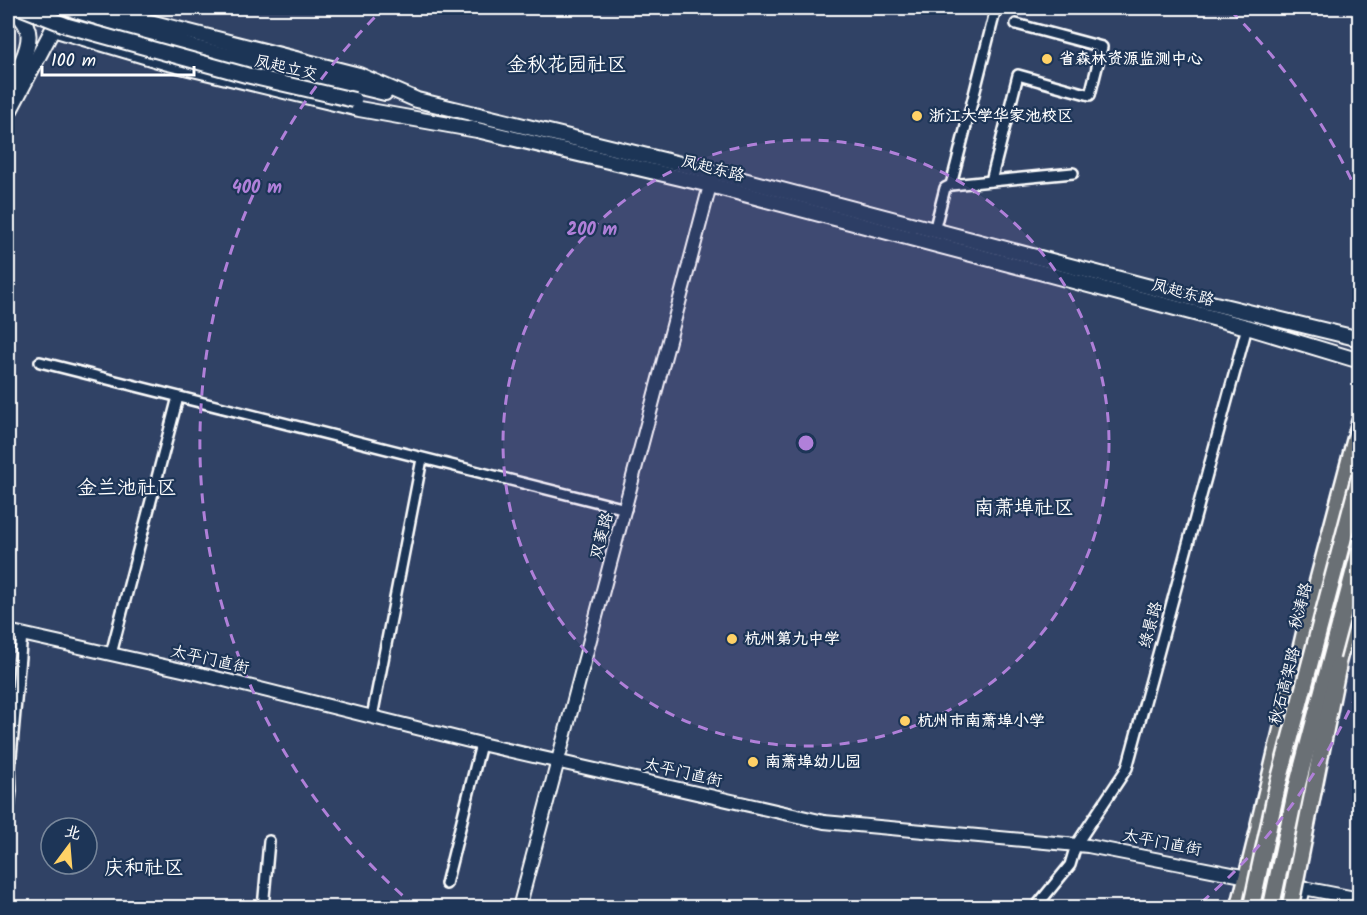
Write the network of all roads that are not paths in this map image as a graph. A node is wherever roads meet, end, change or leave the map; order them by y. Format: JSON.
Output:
{"nodes":[{"id":1,"x":12,"y":8,"type":"edge"},
{"id":2,"x":22,"y":8,"type":"edge"},
{"id":3,"x":67,"y":8,"type":"edge"},
{"id":4,"x":106,"y":8,"type":"edge"},
{"id":5,"x":996,"y":8,"type":"edge"},
{"id":6,"x":1016,"y":24,"type":"dead end"},
{"id":7,"x":53,"y":29,"type":"junction"},
{"id":8,"x":8,"y":89,"type":"edge"},
{"id":9,"x":354,"y":93,"type":"junction"},
{"id":10,"x":417,"y":100,"type":"junction"},
{"id":11,"x":8,"y":114,"type":"edge"},
{"id":12,"x":477,"y":130,"type":"junction"},
{"id":13,"x":1073,"y":173,"type":"dead end"},
{"id":14,"x":712,"y":179,"type":"junction"},
{"id":15,"x":991,"y":181,"type":"junction"},
{"id":16,"x":951,"y":185,"type":"junction"},
{"id":17,"x":934,"y":231,"type":"junction"},
{"id":18,"x":1247,"y":327,"type":"junction"},
{"id":19,"x":1359,"y":339,"type":"edge"},
{"id":20,"x":1359,"y":361,"type":"edge"},
{"id":21,"x":40,"y":362,"type":"dead end"},
{"id":22,"x":178,"y":397,"type":"junction"},
{"id":23,"x":1359,"y":421,"type":"edge"},
{"id":24,"x":1359,"y":453,"type":"edge"},
{"id":25,"x":422,"y":459,"type":"junction"},
{"id":26,"x":1359,"y":475,"type":"edge"},
{"id":27,"x":626,"y":509,"type":"junction"},
{"id":28,"x":1359,"y":552,"type":"edge"},
{"id":29,"x":1359,"y":577,"type":"edge"},
{"id":30,"x":8,"y":631,"type":"edge"},
{"id":31,"x":22,"y":634,"type":"junction"},
{"id":32,"x":111,"y":654,"type":"junction"},
{"id":33,"x":372,"y":717,"type":"junction"},
{"id":34,"x":481,"y":744,"type":"junction"},
{"id":35,"x":559,"y":761,"type":"junction"},
{"id":36,"x":8,"y":816,"type":"edge"},
{"id":37,"x":1259,"y":824,"type":"junction"},
{"id":38,"x":269,"y":841,"type":"dead end"},
{"id":39,"x":1076,"y":845,"type":"junction"},
{"id":40,"x":1247,"y":877,"type":"junction"},
{"id":41,"x":446,"y":884,"type":"dead end"},
{"id":42,"x":1287,"y":885,"type":"junction"},
{"id":43,"x":1303,"y":888,"type":"junction"},
{"id":44,"x":1359,"y":899,"type":"edge"},
{"id":45,"x":263,"y":908,"type":"edge"},
{"id":46,"x":519,"y":908,"type":"edge"},
{"id":47,"x":1035,"y":908,"type":"edge"},
{"id":48,"x":1239,"y":908,"type":"edge"},
{"id":49,"x":1251,"y":908,"type":"edge"},
{"id":50,"x":1271,"y":908,"type":"edge"},
{"id":51,"x":1281,"y":908,"type":"edge"},
{"id":52,"x":1290,"y":908,"type":"edge"},
{"id":53,"x":1298,"y":908,"type":"edge"}],
"edges":[{"from":1,"to":8,"type":"main road"},
{"from":2,"to":9,"type":"main road","name":"凤起立交","bridge":true},
{"from":3,"to":7,"type":"main road"},
{"from":3,"to":9,"type":"main road","name":"凤起立交"},
{"from":4,"to":10,"type":"main road","name":"凤起东路"},
{"from":5,"to":16,"type":"street"},
{"from":6,"to":15,"type":"street"},
{"from":7,"to":11,"type":"main road"},
{"from":7,"to":12,"type":"main road","name":"凤起东路"},
{"from":9,"to":10,"type":"main road","name":"凤起立交"},
{"from":9,"to":12,"type":"main road","name":"凤起立交"},
{"from":10,"to":14,"type":"main road","name":"凤起东路"},
{"from":12,"to":14,"type":"main road","name":"凤起东路"},
{"from":13,"to":15,"type":"street"},
{"from":14,"to":17,"type":"main road","name":"凤起东路"},
{"from":14,"to":18,"type":"main road","name":"凤起东路"},
{"from":14,"to":27,"type":"street","name":"双菱路"},
{"from":15,"to":16,"type":"street"},
{"from":16,"to":17,"type":"street"},
{"from":17,"to":19,"type":"main road","name":"凤起东路"},
{"from":18,"to":20,"type":"main road","name":"凤起东路"},
{"from":18,"to":39,"type":"street","name":"绿景路"},
{"from":21,"to":22,"type":"street"},
{"from":22,"to":25,"type":"street"},
{"from":22,"to":32,"type":"street"},
{"from":23,"to":37,"type":"main road"},
{"from":24,"to":37,"type":"main road","name":"秋涛路"},
{"from":25,"to":27,"type":"street"},
{"from":25,"to":33,"type":"street"},
{"from":26,"to":49,"type":"main road","name":"秋石高架路","bridge":true},
{"from":27,"to":35,"type":"street","name":"双菱路"},
{"from":28,"to":50,"type":"main road","bridge":true},
{"from":28,"to":52,"type":"main road","bridge":true},
{"from":29,"to":42,"type":"main road"},
{"from":30,"to":31,"type":"street","name":"太平门直街"},
{"from":31,"to":32,"type":"street","name":"太平门直街"},
{"from":31,"to":36,"type":"street"},
{"from":32,"to":33,"type":"street","name":"太平门直街"},
{"from":33,"to":34,"type":"street","name":"太平门直街"},
{"from":34,"to":35,"type":"street","name":"太平门直街"},
{"from":34,"to":41,"type":"street"},
{"from":35,"to":39,"type":"street","name":"太平门直街"},
{"from":35,"to":46,"type":"street","name":"双菱路"},
{"from":37,"to":40,"type":"main road","name":"秋涛路"},
{"from":38,"to":45,"type":"street"},
{"from":39,"to":40,"type":"street","name":"太平门直街"},
{"from":39,"to":47,"type":"street","name":"绿景路"},
{"from":40,"to":42,"type":"street","name":"太平门直街"},
{"from":40,"to":48,"type":"main road","name":"秋涛路"},
{"from":42,"to":43,"type":"street","name":"太平门直街"},
{"from":42,"to":51,"type":"main road"},
{"from":43,"to":44,"type":"street","name":"太平门直街"},
{"from":43,"to":53,"type":"main road"}]}
